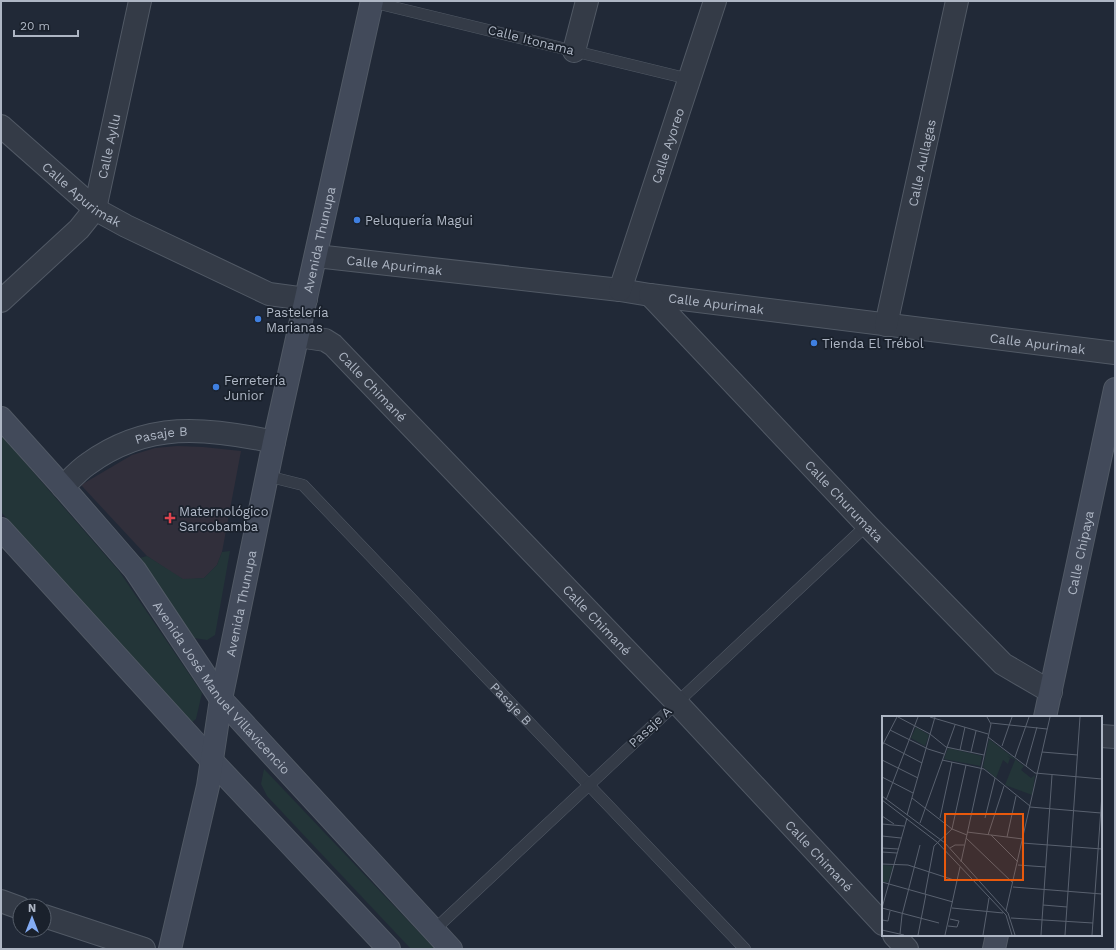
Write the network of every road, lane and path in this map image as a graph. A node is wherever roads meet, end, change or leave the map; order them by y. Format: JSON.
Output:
{"nodes":[{"id":1,"x":140,"y":1,"type":"edge"},
{"id":2,"x":372,"y":1,"type":"edge"},
{"id":3,"x":587,"y":1,"type":"edge"},
{"id":4,"x":715,"y":1,"type":"edge"},
{"id":5,"x":957,"y":1,"type":"edge"},
{"id":6,"x":574,"y":51,"type":"junction"},
{"id":7,"x":689,"y":79,"type":"junction"},
{"id":8,"x":1,"y":126,"type":"edge"},
{"id":9,"x":95,"y":209,"type":"junction"},
{"id":10,"x":316,"y":256,"type":"junction"},
{"id":11,"x":620,"y":290,"type":"junction"},
{"id":12,"x":650,"y":295,"type":"junction"},
{"id":13,"x":306,"y":299,"type":"junction"},
{"id":14,"x":1,"y":301,"type":"edge"},
{"id":15,"x":886,"y":325,"type":"junction"},
{"id":16,"x":298,"y":336,"type":"junction"},
{"id":17,"x":1115,"y":352,"type":"edge"},
{"id":18,"x":1114,"y":403,"type":"edge"},
{"id":19,"x":1,"y":418,"type":"edge"},
{"id":20,"x":274,"y":442,"type":"junction"},
{"id":21,"x":267,"y":476,"type":"junction"},
{"id":22,"x":63,"y":487,"type":"junction"},
{"id":23,"x":867,"y":525,"type":"junction"},
{"id":24,"x":1,"y":529,"type":"edge"},
{"id":25,"x":1051,"y":692,"type":"junction"},
{"id":26,"x":221,"y":699,"type":"junction"},
{"id":27,"x":677,"y":702,"type":"junction"},
{"id":28,"x":1045,"y":716,"type":"edge"},
{"id":29,"x":1102,"y":736,"type":"edge"},
{"id":30,"x":1115,"y":737,"type":"edge"},
{"id":31,"x":212,"y":761,"type":"junction"},
{"id":32,"x":588,"y":785,"type":"junction"},
{"id":33,"x":1,"y":901,"type":"edge"},
{"id":34,"x":12,"y":905,"type":"edge"},
{"id":35,"x":52,"y":919,"type":"edge"},
{"id":36,"x":882,"y":923,"type":"edge"},
{"id":37,"x":434,"y":930,"type":"junction"},
{"id":38,"x":895,"y":936,"type":"edge"},
{"id":39,"x":997,"y":936,"type":"edge"},
{"id":40,"x":144,"y":949,"type":"edge"},
{"id":41,"x":170,"y":949,"type":"edge"},
{"id":42,"x":389,"y":949,"type":"edge"},
{"id":43,"x":451,"y":949,"type":"edge"},
{"id":44,"x":745,"y":949,"type":"edge"},
{"id":45,"x":906,"y":949,"type":"edge"},
{"id":46,"x":994,"y":949,"type":"edge"}],
"edges":[{"from":1,"to":9,"type":"street","name":"Calle Ayllu"},
{"from":2,"to":6,"type":"lane","name":"Calle Itonama"},
{"from":2,"to":10,"type":"street","name":"Avenida Thunupa"},
{"from":3,"to":6,"type":"street"},
{"from":4,"to":7,"type":"street","name":"Calle Ayoreo"},
{"from":5,"to":15,"type":"street","name":"Calle Aullagas"},
{"from":6,"to":7,"type":"lane","name":"Calle Itonama"},
{"from":7,"to":11,"type":"street","name":"Calle Ayoreo"},
{"from":8,"to":9,"type":"street","name":"Calle Apurimak"},
{"from":9,"to":13,"type":"street","name":"Calle Apurimak"},
{"from":9,"to":14,"type":"street","name":"Calle Ayllu"},
{"from":10,"to":11,"type":"street","name":"Calle Apurimak"},
{"from":10,"to":13,"type":"street","name":"Avenida Thunupa"},
{"from":11,"to":12,"type":"street","name":"Calle Apurimak"},
{"from":12,"to":15,"type":"street","name":"Calle Apurimak"},
{"from":12,"to":23,"type":"street","name":"Calle Churumata"},
{"from":13,"to":16,"type":"street","name":"Avenida Thunupa"},
{"from":15,"to":17,"type":"street","name":"Calle Apurimak"},
{"from":16,"to":20,"type":"street","name":"Avenida Thunupa"},
{"from":16,"to":27,"type":"street","name":"Calle Chimané"},
{"from":18,"to":25,"type":"street","name":"Calle Chipaya"},
{"from":19,"to":22,"type":"street","name":"Avenida José Manuel Villavicencio"},
{"from":20,"to":21,"type":"street","name":"Avenida Thunupa"},
{"from":20,"to":22,"type":"street","name":"Pasaje B"},
{"from":21,"to":26,"type":"street","name":"Avenida Thunupa"},
{"from":21,"to":32,"type":"lane","name":"Pasaje B"},
{"from":22,"to":26,"type":"street","name":"Avenida José Manuel Villavicencio"},
{"from":23,"to":25,"type":"street","name":"Calle Churumata"},
{"from":23,"to":27,"type":"lane","name":"Pasaje A"},
{"from":24,"to":31,"type":"street"},
{"from":25,"to":28,"type":"street","name":"Calle Chipaya"},
{"from":26,"to":31,"type":"street","name":"Avenida Thunupa"},
{"from":26,"to":37,"type":"street","name":"Avenida José Manuel Villavicencio"},
{"from":27,"to":32,"type":"lane","name":"Pasaje A"},
{"from":27,"to":36,"type":"street","name":"Calle Chimané"},
{"from":29,"to":30,"type":"street"},
{"from":31,"to":41,"type":"street","name":"Avenida Thunupa"},
{"from":31,"to":42,"type":"street"},
{"from":32,"to":37,"type":"lane","name":"Pasaje A"},
{"from":32,"to":44,"type":"lane","name":"Pasaje B"},
{"from":33,"to":34,"type":"street"},
{"from":35,"to":40,"type":"street"},
{"from":37,"to":43,"type":"street","name":"Avenida José Manuel Villavicencio"},
{"from":38,"to":45,"type":"street"},
{"from":39,"to":46,"type":"street"}]}
